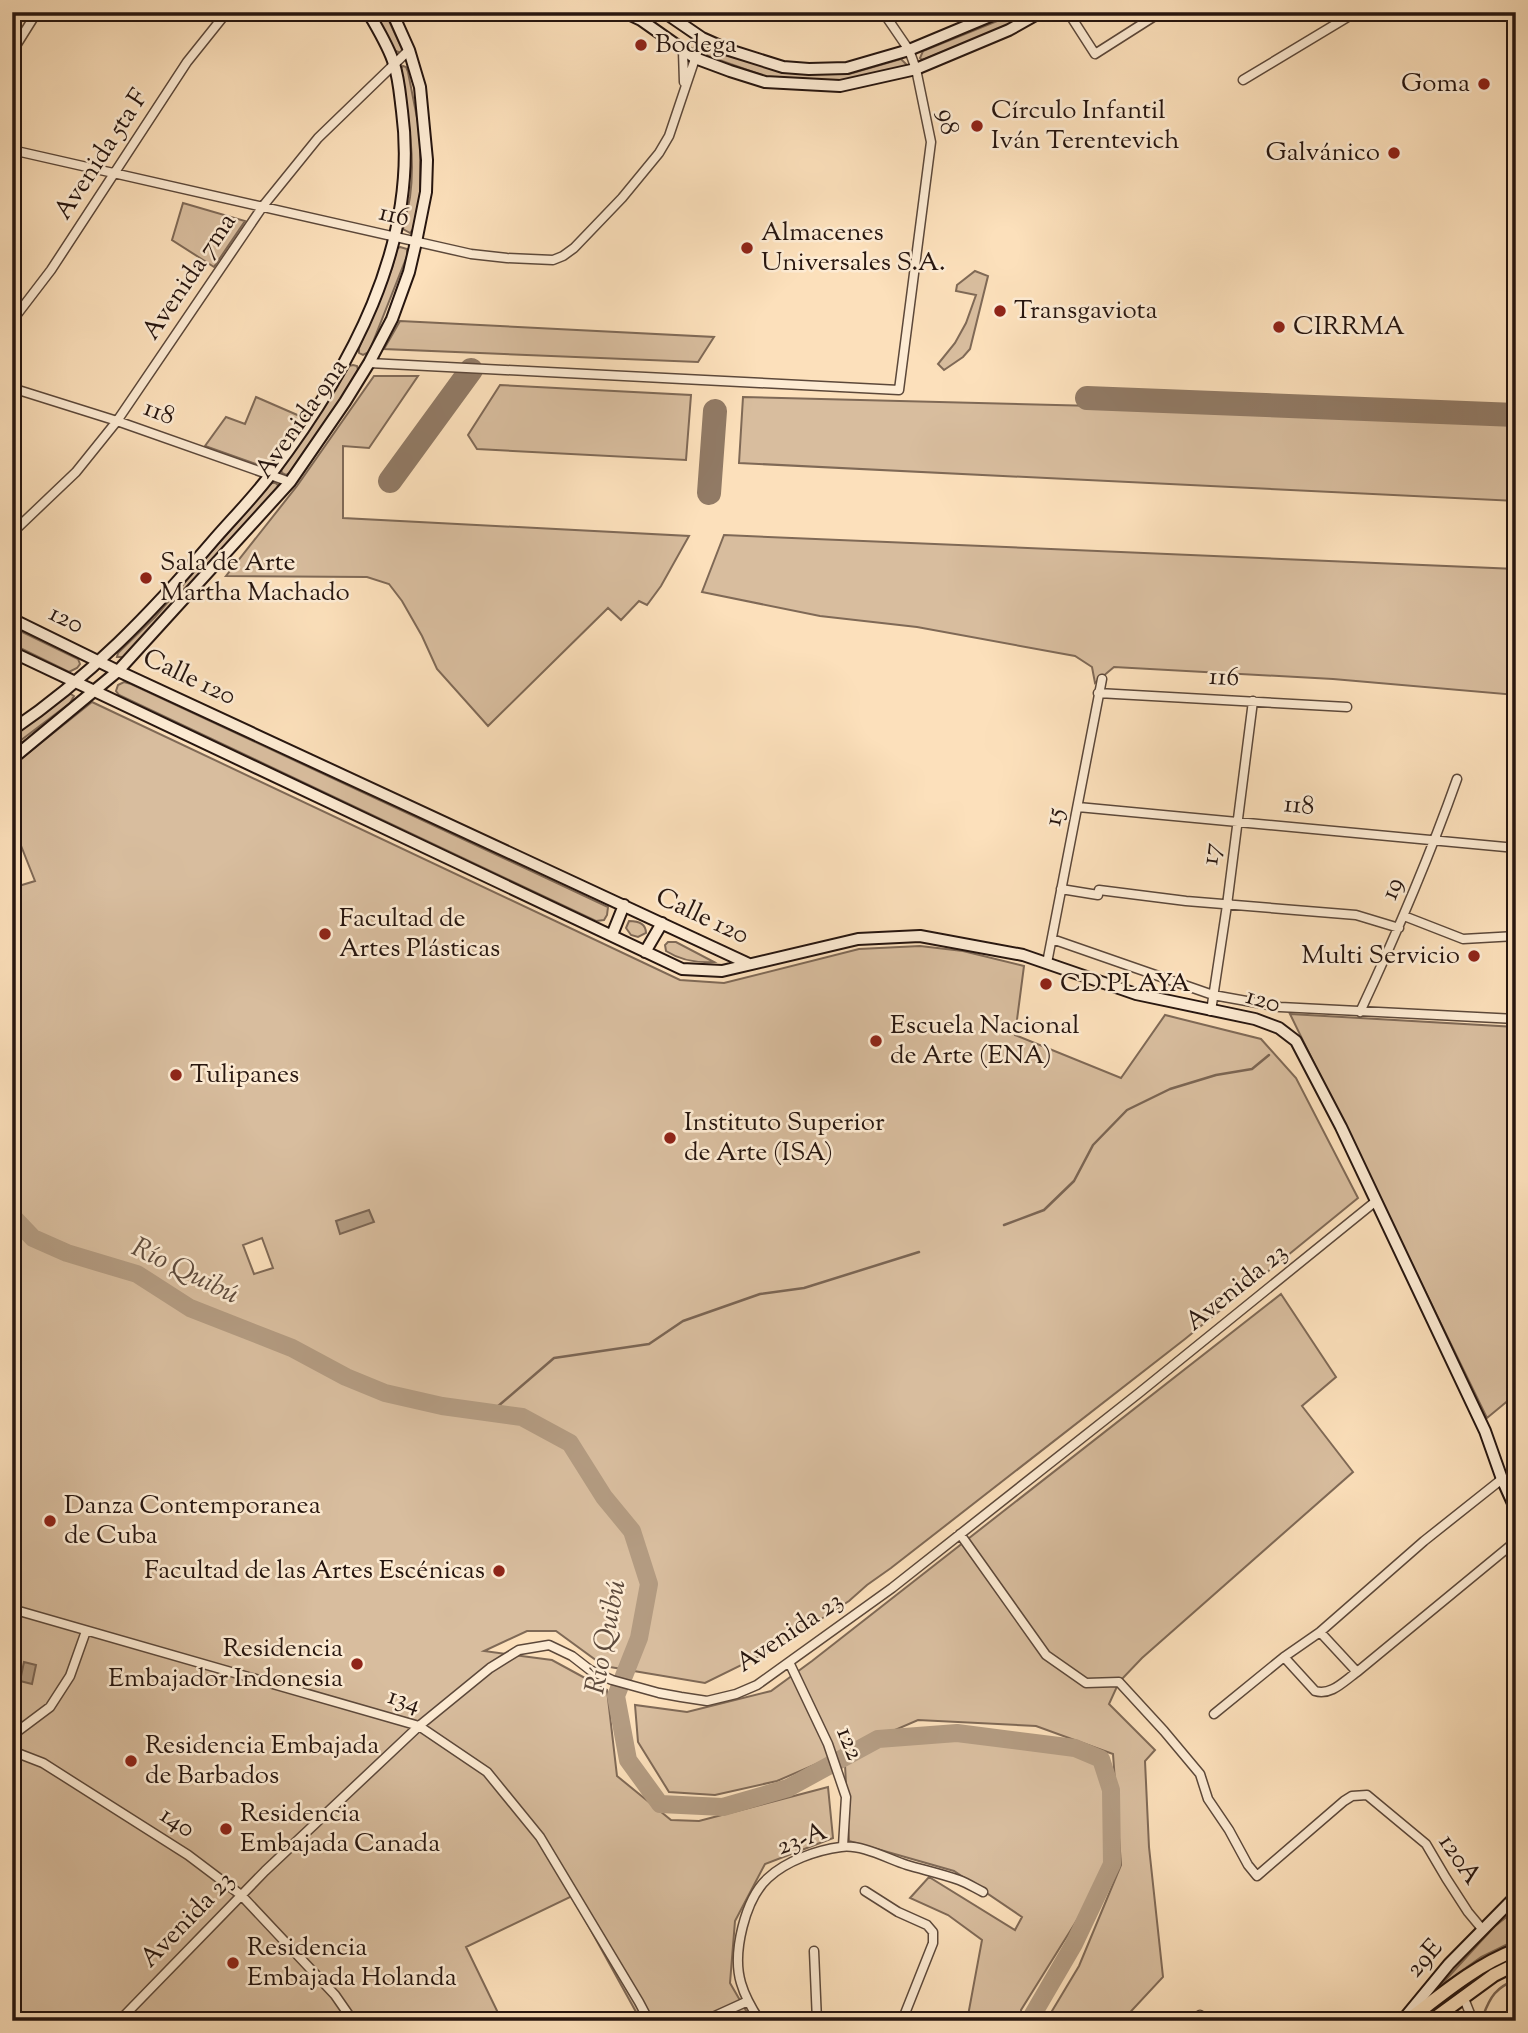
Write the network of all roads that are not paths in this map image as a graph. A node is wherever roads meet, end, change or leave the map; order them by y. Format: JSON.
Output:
{"nodes":[{"id":1,"x":37,"y":12,"type":"edge"},
{"id":2,"x":227,"y":12,"type":"edge"},
{"id":3,"x":368,"y":12,"type":"edge"},
{"id":4,"x":391,"y":12,"type":"edge"},
{"id":5,"x":624,"y":12,"type":"edge"},
{"id":6,"x":664,"y":12,"type":"edge"},
{"id":7,"x":883,"y":12,"type":"edge"},
{"id":8,"x":1000,"y":12,"type":"edge"},
{"id":9,"x":1041,"y":12,"type":"edge"},
{"id":10,"x":1068,"y":12,"type":"edge"},
{"id":11,"x":1161,"y":12,"type":"edge"},
{"id":12,"x":1356,"y":12,"type":"edge"},
{"id":13,"x":702,"y":38,"type":"junction"},
{"id":14,"x":409,"y":50,"type":"junction"},
{"id":15,"x":682,"y":51,"type":"junction"},
{"id":16,"x":909,"y":51,"type":"junction"},
{"id":17,"x":12,"y":52,"type":"edge"},
{"id":18,"x":695,"y":58,"type":"junction"},
{"id":19,"x":394,"y":63,"type":"junction"},
{"id":20,"x":916,"y":69,"type":"junction"},
{"id":21,"x":1243,"y":80,"type":"dead end"},
{"id":22,"x":685,"y":89,"type":"junction"},
{"id":23,"x":12,"y":150,"type":"edge"},
{"id":24,"x":114,"y":174,"type":"junction"},
{"id":25,"x":263,"y":206,"type":"junction"},
{"id":26,"x":393,"y":237,"type":"junction"},
{"id":27,"x":416,"y":242,"type":"junction"},
{"id":28,"x":12,"y":321,"type":"edge"},
{"id":29,"x":346,"y":360,"type":"junction"},
{"id":30,"x":369,"y":363,"type":"junction"},
{"id":31,"x":12,"y":388,"type":"edge"},
{"id":32,"x":117,"y":421,"type":"junction"},
{"id":33,"x":270,"y":475,"type":"junction"},
{"id":34,"x":290,"y":482,"type":"junction"},
{"id":35,"x":12,"y":533,"type":"edge"},
{"id":36,"x":12,"y":620,"type":"edge"},
{"id":37,"x":12,"y":652,"type":"edge"},
{"id":38,"x":100,"y":661,"type":"junction"},
{"id":39,"x":118,"y":671,"type":"junction"},
{"id":40,"x":1102,"y":679,"type":"dead end"},
{"id":41,"x":74,"y":682,"type":"junction"},
{"id":42,"x":93,"y":690,"type":"junction"},
{"id":43,"x":1098,"y":693,"type":"junction"},
{"id":44,"x":1252,"y":701,"type":"junction"},
{"id":45,"x":1347,"y":707,"type":"dead end"},
{"id":46,"x":12,"y":730,"type":"edge"},
{"id":47,"x":12,"y":759,"type":"edge"},
{"id":48,"x":1457,"y":779,"type":"dead end"},
{"id":49,"x":1078,"y":807,"type":"junction"},
{"id":50,"x":1237,"y":821,"type":"junction"},
{"id":51,"x":1436,"y":839,"type":"junction"},
{"id":52,"x":1516,"y":848,"type":"edge"},
{"id":53,"x":1062,"y":889,"type":"junction"},
{"id":54,"x":624,"y":905,"type":"junction"},
{"id":55,"x":1227,"y":905,"type":"junction"},
{"id":56,"x":1404,"y":916,"type":"junction"},
{"id":57,"x":662,"y":923,"type":"junction"},
{"id":58,"x":1399,"y":928,"type":"junction"},
{"id":59,"x":612,"y":935,"type":"junction"},
{"id":60,"x":1516,"y":936,"type":"edge"},
{"id":61,"x":1052,"y":939,"type":"junction"},
{"id":62,"x":645,"y":951,"type":"junction"},
{"id":63,"x":1047,"y":963,"type":"junction"},
{"id":64,"x":749,"y":964,"type":"junction"},
{"id":65,"x":1213,"y":995,"type":"junction"},
{"id":66,"x":1211,"y":1011,"type":"junction"},
{"id":67,"x":1360,"y":1012,"type":"junction"},
{"id":68,"x":1516,"y":1019,"type":"edge"},
{"id":69,"x":1376,"y":1201,"type":"junction"},
{"id":70,"x":1502,"y":1479,"type":"junction"},
{"id":71,"x":1516,"y":1510,"type":"edge"},
{"id":72,"x":960,"y":1534,"type":"junction"},
{"id":73,"x":1516,"y":1541,"type":"edge"},
{"id":74,"x":12,"y":1609,"type":"edge"},
{"id":75,"x":86,"y":1630,"type":"junction"},
{"id":76,"x":1320,"y":1632,"type":"junction"},
{"id":77,"x":1284,"y":1657,"type":"junction"},
{"id":78,"x":789,"y":1662,"type":"junction"},
{"id":79,"x":1357,"y":1672,"type":"junction"},
{"id":80,"x":1214,"y":1714,"type":"dead end"},
{"id":81,"x":419,"y":1726,"type":"junction"},
{"id":82,"x":12,"y":1732,"type":"edge"},
{"id":83,"x":12,"y":1751,"type":"edge"},
{"id":84,"x":843,"y":1846,"type":"junction"},
{"id":85,"x":865,"y":1891,"type":"dead end"},
{"id":86,"x":983,"y":1892,"type":"dead end"},
{"id":87,"x":242,"y":1895,"type":"junction"},
{"id":88,"x":1512,"y":1900,"type":"edge"},
{"id":89,"x":1516,"y":1919,"type":"edge"},
{"id":90,"x":1483,"y":1930,"type":"junction"},
{"id":91,"x":1516,"y":1950,"type":"edge"},
{"id":92,"x":814,"y":1951,"type":"dead end"},
{"id":93,"x":1516,"y":1964,"type":"edge"},
{"id":94,"x":1463,"y":1996,"type":"junction"},
{"id":95,"x":748,"y":2001,"type":"junction"},
{"id":96,"x":119,"y":2021,"type":"edge"},
{"id":97,"x":353,"y":2021,"type":"edge"},
{"id":98,"x":649,"y":2021,"type":"edge"},
{"id":99,"x":704,"y":2021,"type":"edge"},
{"id":100,"x":760,"y":2021,"type":"edge"},
{"id":101,"x":817,"y":2021,"type":"edge"},
{"id":102,"x":902,"y":2021,"type":"edge"},
{"id":103,"x":1404,"y":2021,"type":"edge"},
{"id":104,"x":1431,"y":2021,"type":"edge"},
{"id":105,"x":1474,"y":2021,"type":"edge"}],
"edges":[{"from":1,"to":17,"type":"street"},
{"from":2,"to":24,"type":"street","name":"Avenida 5ta F"},
{"from":3,"to":19,"type":"main road","name":"Avenida 9na"},
{"from":4,"to":14,"type":"main road","name":"Avenida 9na"},
{"from":5,"to":15,"type":"main road"},
{"from":6,"to":13,"type":"main road"},
{"from":7,"to":16,"type":"street","name":"98"},
{"from":8,"to":16,"type":"main road"},
{"from":9,"to":20,"type":"main road"},
{"from":10,"to":11,"type":"street"},
{"from":12,"to":21,"type":"street"},
{"from":13,"to":16,"type":"main road"},
{"from":13,"to":18,"type":"street","name":"116"},
{"from":14,"to":19,"type":"street","name":"Avenida 7ma"},
{"from":14,"to":27,"type":"main road","name":"Avenida 9na"},
{"from":15,"to":18,"type":"main road"},
{"from":15,"to":22,"type":"street","name":"116"},
{"from":16,"to":20,"type":"street","name":"98"},
{"from":18,"to":20,"type":"main road"},
{"from":18,"to":22,"type":"street","name":"116"},
{"from":19,"to":25,"type":"street","name":"Avenida 7ma"},
{"from":19,"to":26,"type":"main road","name":"Avenida 9na"},
{"from":20,"to":30,"type":"street","name":"98"},
{"from":22,"to":27,"type":"street","name":"116"},
{"from":23,"to":24,"type":"street","name":"116"},
{"from":24,"to":25,"type":"street","name":"116"},
{"from":24,"to":28,"type":"street","name":"Avenida 5ta F"},
{"from":25,"to":26,"type":"street","name":"116"},
{"from":25,"to":32,"type":"street","name":"Avenida 7ma"},
{"from":26,"to":27,"type":"street","name":"116"},
{"from":26,"to":29,"type":"main road","name":"Avenida 9na"},
{"from":27,"to":30,"type":"main road","name":"Avenida 9na"},
{"from":29,"to":30,"type":"main road"},
{"from":29,"to":33,"type":"main road","name":"Avenida 9na"},
{"from":30,"to":34,"type":"main road","name":"Avenida 9na"},
{"from":31,"to":32,"type":"street","name":"118"},
{"from":32,"to":33,"type":"street","name":"118"},
{"from":32,"to":35,"type":"street","name":"Avenida 7ma"},
{"from":33,"to":34,"type":"street","name":"118"},
{"from":33,"to":38,"type":"main road","name":"Avenida 9na"},
{"from":34,"to":39,"type":"main road","name":"Avenida 9na"},
{"from":36,"to":38,"type":"main road","name":"120"},
{"from":37,"to":41,"type":"main road","name":"120"},
{"from":38,"to":39,"type":"main road","name":"Calle 120"},
{"from":38,"to":41,"type":"main road","name":"Avenida 9na"},
{"from":39,"to":42,"type":"main road","name":"Avenida 9na"},
{"from":39,"to":54,"type":"main road","name":"Calle 120"},
{"from":40,"to":43,"type":"street","name":"15"},
{"from":41,"to":42,"type":"main road","name":"120"},
{"from":41,"to":46,"type":"main road","name":"Avenida 9na"},
{"from":42,"to":47,"type":"main road","name":"Avenida 9na"},
{"from":42,"to":59,"type":"main road","name":"Calle 120"},
{"from":43,"to":44,"type":"street","name":"116"},
{"from":43,"to":49,"type":"street","name":"15"},
{"from":44,"to":45,"type":"street","name":"116"},
{"from":44,"to":50,"type":"street","name":"17"},
{"from":48,"to":51,"type":"street","name":"19"},
{"from":49,"to":50,"type":"street","name":"118"},
{"from":49,"to":53,"type":"street","name":"15"},
{"from":50,"to":51,"type":"street","name":"118"},
{"from":50,"to":55,"type":"street","name":"17"},
{"from":51,"to":52,"type":"street","name":"118"},
{"from":51,"to":56,"type":"street","name":"19"},
{"from":53,"to":55,"type":"street"},
{"from":53,"to":61,"type":"street","name":"15"},
{"from":54,"to":57,"type":"main road","name":"Calle 120"},
{"from":54,"to":59,"type":"main road"},
{"from":55,"to":58,"type":"street"},
{"from":55,"to":65,"type":"street","name":"17"},
{"from":56,"to":58,"type":"street","name":"19"},
{"from":56,"to":60,"type":"street"},
{"from":57,"to":62,"type":"main road"},
{"from":57,"to":64,"type":"main road","name":"Calle 120"},
{"from":58,"to":67,"type":"street","name":"19"},
{"from":59,"to":62,"type":"main road","name":"Calle 120"},
{"from":61,"to":63,"type":"street","name":"15"},
{"from":61,"to":65,"type":"street","name":"120"},
{"from":62,"to":64,"type":"main road","name":"Calle 120"},
{"from":63,"to":64,"type":"main road","name":"120"},
{"from":63,"to":66,"type":"main road","name":"120"},
{"from":65,"to":66,"type":"street","name":"17"},
{"from":65,"to":67,"type":"street","name":"120"},
{"from":66,"to":69,"type":"main road","name":"120"},
{"from":67,"to":68,"type":"street","name":"120"},
{"from":69,"to":70,"type":"main road","name":"120"},
{"from":69,"to":72,"type":"street","name":"Avenida 23"},
{"from":70,"to":71,"type":"main road","name":"120"},
{"from":70,"to":76,"type":"street"},
{"from":72,"to":78,"type":"street","name":"Avenida 23"},
{"from":72,"to":90,"type":"street","name":"120A"},
{"from":73,"to":79,"type":"street"},
{"from":74,"to":75,"type":"street","name":"134"},
{"from":75,"to":81,"type":"street","name":"134"},
{"from":75,"to":82,"type":"street"},
{"from":76,"to":77,"type":"street"},
{"from":76,"to":79,"type":"street"},
{"from":77,"to":79,"type":"street"},
{"from":77,"to":80,"type":"street"},
{"from":78,"to":81,"type":"street","name":"Avenida 23"},
{"from":78,"to":84,"type":"street","name":"122"},
{"from":81,"to":87,"type":"street","name":"Avenida 23"},
{"from":81,"to":98,"type":"street","name":"134"},
{"from":83,"to":87,"type":"street","name":"140"},
{"from":84,"to":86,"type":"street","name":"23-A"},
{"from":84,"to":95,"type":"street","name":"23-A"},
{"from":85,"to":102,"type":"street"},
{"from":87,"to":96,"type":"street","name":"Avenida 23"},
{"from":87,"to":97,"type":"street","name":"140"},
{"from":88,"to":89,"type":"main road"},
{"from":88,"to":90,"type":"main road","name":"29E"},
{"from":90,"to":103,"type":"main road","name":"29E"},
{"from":91,"to":103,"type":"main road"},
{"from":92,"to":101,"type":"street"},
{"from":93,"to":94,"type":"main road"},
{"from":94,"to":104,"type":"main road"},
{"from":94,"to":105,"type":"street"},
{"from":95,"to":99,"type":"street"},
{"from":95,"to":100,"type":"street","name":"23-A"}]}
